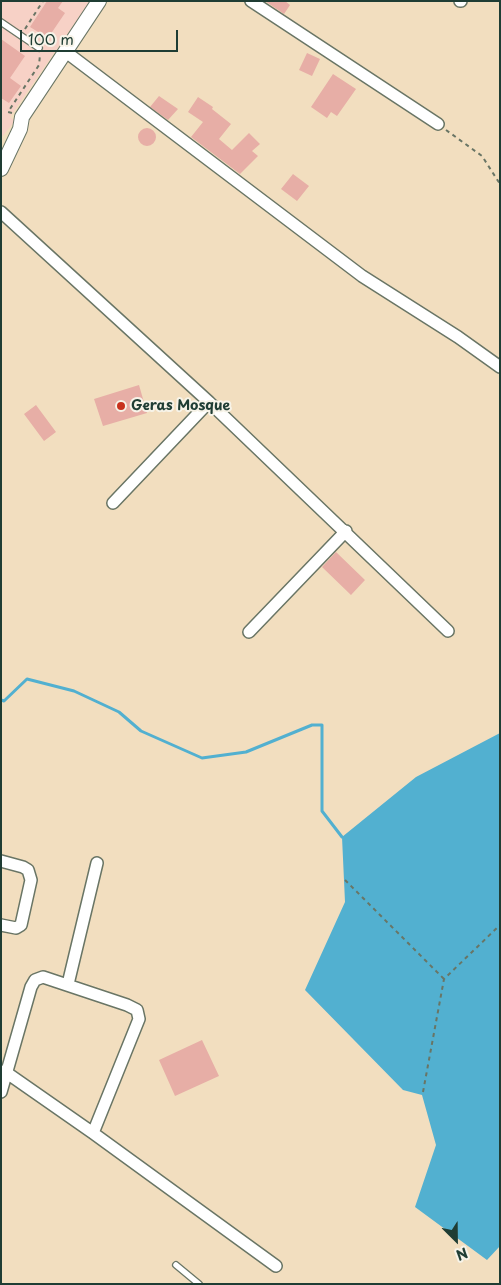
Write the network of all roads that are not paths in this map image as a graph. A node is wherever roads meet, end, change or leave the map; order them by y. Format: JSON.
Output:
{"nodes":[{"id":1,"x":99,"y":1,"type":"edge"},
{"id":2,"x":252,"y":2,"type":"edge"},
{"id":3,"x":1,"y":22,"type":"edge"},
{"id":4,"x":39,"y":48,"type":"road end"},
{"id":5,"x":66,"y":52,"type":"junction"},
{"id":6,"x":438,"y":124,"type":"road end"},
{"id":7,"x":1,"y":169,"type":"edge"},
{"id":8,"x":1,"y":212,"type":"edge"},
{"id":9,"x":500,"y":367,"type":"edge"},
{"id":10,"x":209,"y":402,"type":"junction"},
{"id":11,"x":113,"y":503,"type":"dead end"},
{"id":12,"x":346,"y":531,"type":"junction"},
{"id":13,"x":448,"y":631,"type":"dead end"},
{"id":14,"x":249,"y":632,"type":"dead end"},
{"id":15,"x":1,"y":861,"type":"edge"},
{"id":16,"x":97,"y":863,"type":"dead end"},
{"id":17,"x":1,"y":925,"type":"edge"},
{"id":18,"x":68,"y":984,"type":"junction"},
{"id":19,"x":4,"y":1072,"type":"edge"},
{"id":20,"x":1,"y":1092,"type":"edge"},
{"id":21,"x":93,"y":1133,"type":"junction"},
{"id":22,"x":176,"y":1265,"type":"dead end"},
{"id":23,"x":276,"y":1266,"type":"dead end"},
{"id":24,"x":199,"y":1284,"type":"edge"}],
"edges":[{"from":1,"to":5,"type":"street"},
{"from":2,"to":6,"type":"street"},
{"from":3,"to":4,"type":"lane"},
{"from":5,"to":7,"type":"street"},
{"from":5,"to":9,"type":"street"},
{"from":8,"to":10,"type":"street"},
{"from":10,"to":11,"type":"street"},
{"from":10,"to":12,"type":"street"},
{"from":12,"to":13,"type":"street"},
{"from":12,"to":14,"type":"street"},
{"from":15,"to":17,"type":"street"},
{"from":16,"to":18,"type":"street"},
{"from":18,"to":19,"type":"street"},
{"from":18,"to":21,"type":"street"},
{"from":19,"to":20,"type":"street"},
{"from":19,"to":21,"type":"street"},
{"from":21,"to":23,"type":"street"},
{"from":22,"to":24,"type":"lane"}]}
